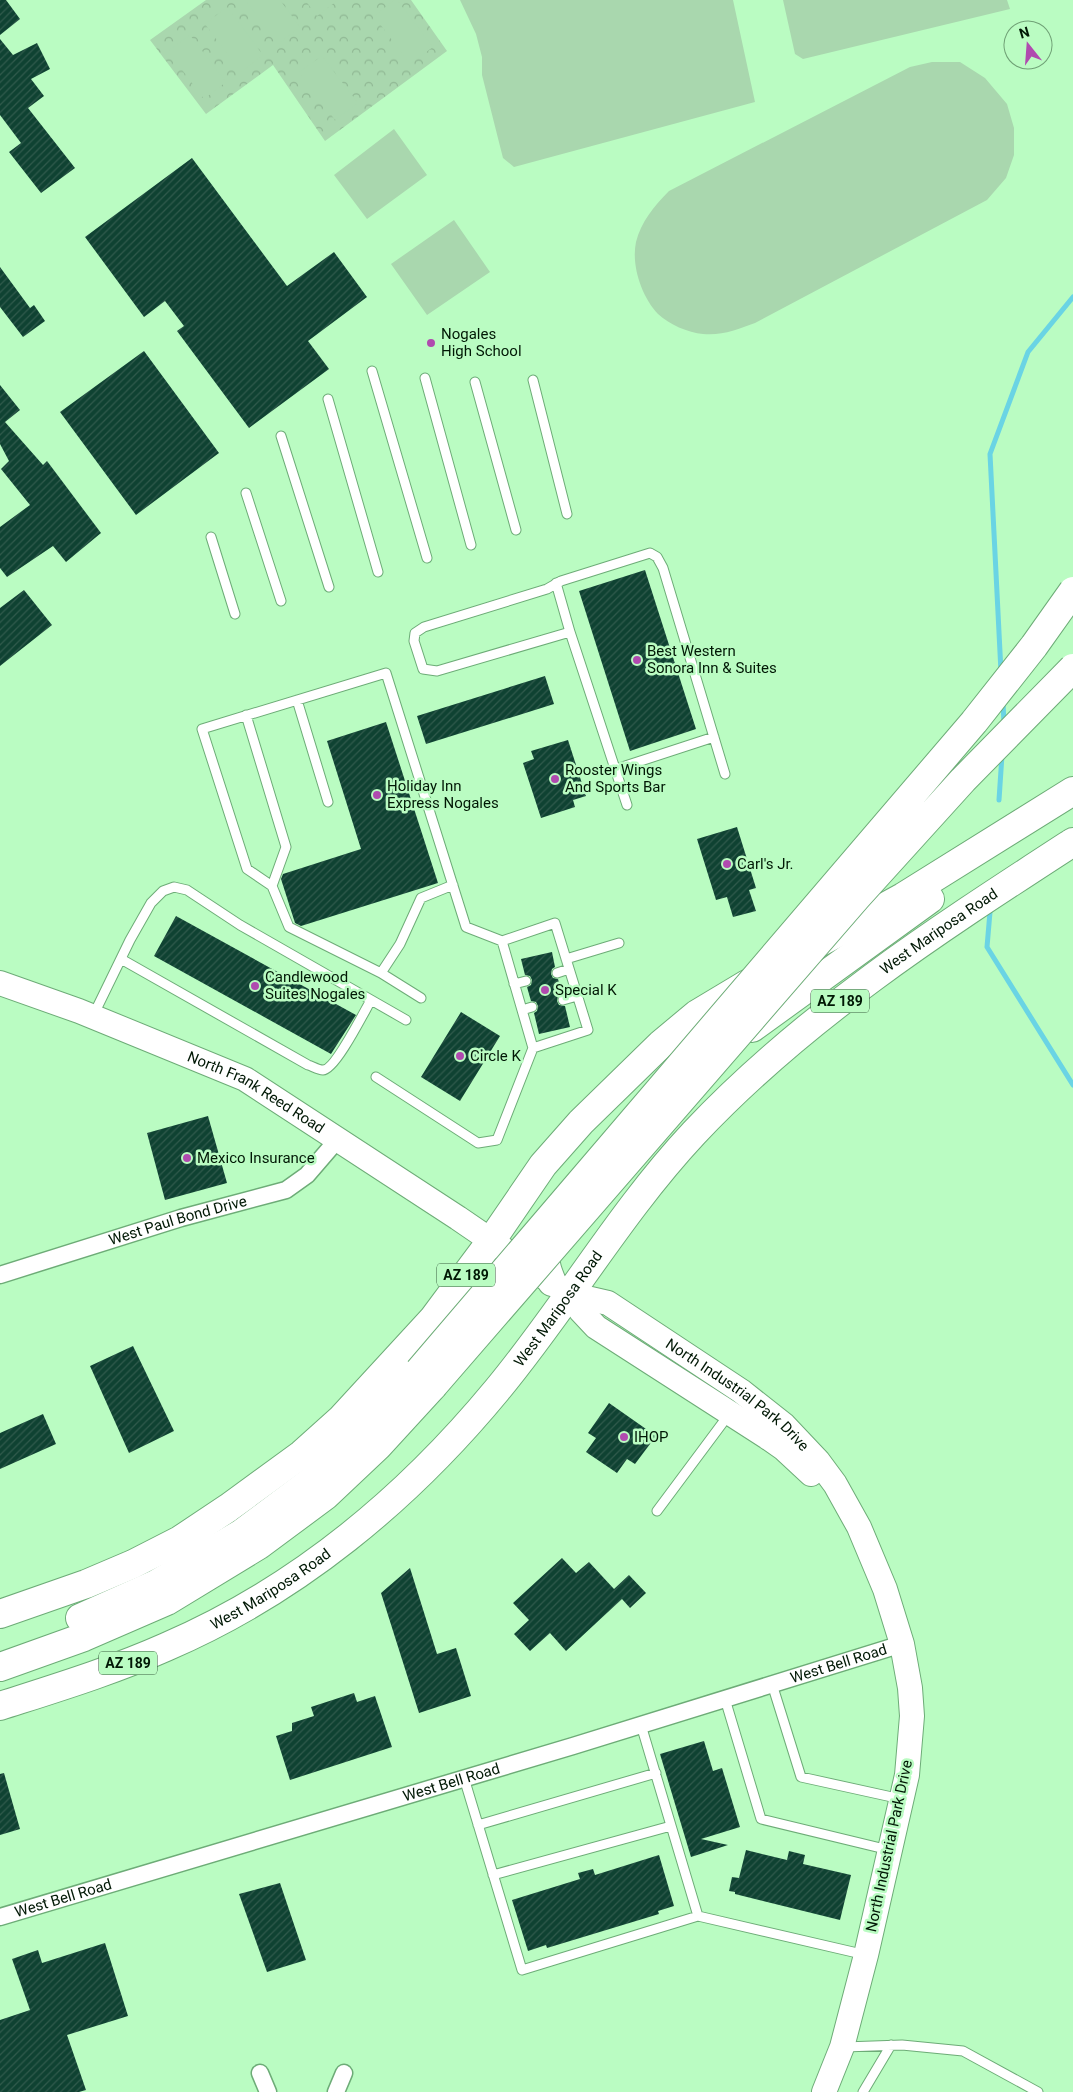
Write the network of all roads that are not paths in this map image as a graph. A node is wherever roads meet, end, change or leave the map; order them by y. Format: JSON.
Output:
{"nodes":[{"id":1,"x":372,"y":371,"type":"dead end"},
{"id":2,"x":425,"y":378,"type":"dead end"},
{"id":3,"x":533,"y":380,"type":"dead end"},
{"id":4,"x":475,"y":382,"type":"dead end"},
{"id":5,"x":328,"y":398,"type":"dead end"},
{"id":6,"x":281,"y":436,"type":"dead end"},
{"id":7,"x":246,"y":493,"type":"dead end"},
{"id":8,"x":567,"y":514,"type":"dead end"},
{"id":9,"x":516,"y":530,"type":"dead end"},
{"id":10,"x":211,"y":537,"type":"dead end"},
{"id":11,"x":471,"y":545,"type":"dead end"},
{"id":12,"x":427,"y":558,"type":"dead end"},
{"id":13,"x":378,"y":572,"type":"dead end"},
{"id":14,"x":556,"y":584,"type":"junction"},
{"id":15,"x":329,"y":587,"type":"dead end"},
{"id":16,"x":1073,"y":591,"type":"edge"},
{"id":17,"x":281,"y":601,"type":"dead end"},
{"id":18,"x":235,"y":614,"type":"dead end"},
{"id":19,"x":570,"y":632,"type":"junction"},
{"id":20,"x":1073,"y":668,"type":"edge"},
{"id":21,"x":297,"y":700,"type":"junction"},
{"id":22,"x":246,"y":715,"type":"junction"},
{"id":23,"x":714,"y":737,"type":"junction"},
{"id":24,"x":616,"y":769,"type":"junction"},
{"id":25,"x":725,"y":774,"type":"dead end"},
{"id":26,"x":1073,"y":790,"type":"edge"},
{"id":27,"x":328,"y":802,"type":"dead end"},
{"id":28,"x":627,"y":805,"type":"dead end"},
{"id":29,"x":1073,"y":842,"type":"edge"},
{"id":30,"x":453,"y":885,"type":"junction"},
{"id":31,"x":272,"y":886,"type":"junction"},
{"id":32,"x":909,"y":903,"type":"junction"},
{"id":33,"x":502,"y":941,"type":"junction"},
{"id":34,"x":619,"y":942,"type":"dead end"},
{"id":35,"x":121,"y":959,"type":"junction"},
{"id":36,"x":566,"y":959,"type":"junction"},
{"id":37,"x":569,"y":969,"type":"junction"},
{"id":38,"x":381,"y":973,"type":"junction"},
{"id":39,"x":557,"y":973,"type":"dead end"},
{"id":40,"x":526,"y":981,"type":"dead end"},
{"id":41,"x":0,"y":983,"type":"edge"},
{"id":42,"x":514,"y":984,"type":"junction"},
{"id":43,"x":577,"y":996,"type":"junction"},
{"id":44,"x":421,"y":998,"type":"dead end"},
{"id":45,"x":371,"y":1000,"type":"junction"},
{"id":46,"x":563,"y":1000,"type":"dead end"},
{"id":47,"x":532,"y":1007,"type":"dead end"},
{"id":48,"x":522,"y":1010,"type":"junction"},
{"id":49,"x":93,"y":1017,"type":"junction"},
{"id":50,"x":406,"y":1020,"type":"dead end"},
{"id":51,"x":533,"y":1048,"type":"junction"},
{"id":52,"x":376,"y":1077,"type":"dead end"},
{"id":53,"x":338,"y":1139,"type":"junction"},
{"id":54,"x":491,"y":1241,"type":"junction"},
{"id":55,"x":0,"y":1275,"type":"edge"},
{"id":56,"x":561,"y":1288,"type":"junction"},
{"id":57,"x":426,"y":1378,"type":"junction"},
{"id":58,"x":744,"y":1394,"type":"junction"},
{"id":59,"x":730,"y":1413,"type":"junction"},
{"id":60,"x":657,"y":1511,"type":"dead end"},
{"id":61,"x":865,"y":1541,"type":"junction"},
{"id":62,"x":0,"y":1614,"type":"edge"},
{"id":63,"x":902,"y":1644,"type":"junction"},
{"id":64,"x":0,"y":1647,"type":"edge"},
{"id":65,"x":0,"y":1667,"type":"edge"},
{"id":66,"x":772,"y":1684,"type":"junction"},
{"id":67,"x":725,"y":1699,"type":"junction"},
{"id":68,"x":0,"y":1706,"type":"edge"},
{"id":69,"x":641,"y":1725,"type":"junction"},
{"id":70,"x":656,"y":1774,"type":"junction"},
{"id":71,"x":464,"y":1778,"type":"junction"},
{"id":72,"x":901,"y":1799,"type":"junction"},
{"id":73,"x":478,"y":1825,"type":"junction"},
{"id":74,"x":671,"y":1826,"type":"junction"},
{"id":75,"x":890,"y":1850,"type":"junction"},
{"id":76,"x":493,"y":1875,"type":"junction"},
{"id":77,"x":698,"y":1916,"type":"junction"},
{"id":78,"x":0,"y":1917,"type":"edge"},
{"id":79,"x":866,"y":1955,"type":"junction"},
{"id":80,"x":891,"y":2045,"type":"junction"},
{"id":81,"x":842,"y":2047,"type":"junction"},
{"id":82,"x":260,"y":2073,"type":"dead end"},
{"id":83,"x":344,"y":2073,"type":"dead end"},
{"id":84,"x":268,"y":2092,"type":"edge"},
{"id":85,"x":336,"y":2092,"type":"edge"},
{"id":86,"x":824,"y":2092,"type":"edge"},
{"id":87,"x":863,"y":2092,"type":"edge"},
{"id":88,"x":1038,"y":2092,"type":"edge"}],
"edges":[{"from":1,"to":12,"type":"lane"},
{"from":2,"to":11,"type":"lane"},
{"from":3,"to":8,"type":"lane"},
{"from":4,"to":9,"type":"lane"},
{"from":5,"to":13,"type":"lane"},
{"from":6,"to":15,"type":"lane"},
{"from":7,"to":17,"type":"lane"},
{"from":10,"to":18,"type":"lane"},
{"from":14,"to":19,"type":"lane"},
{"from":14,"to":19,"type":"lane"},
{"from":14,"to":23,"type":"lane"},
{"from":16,"to":57,"type":"highway","bridge":true},
{"from":19,"to":24,"type":"lane"},
{"from":20,"to":57,"type":"highway","bridge":true},
{"from":21,"to":22,"type":"lane"},
{"from":21,"to":27,"type":"lane"},
{"from":21,"to":30,"type":"lane"},
{"from":22,"to":31,"type":"lane"},
{"from":22,"to":31,"type":"lane"},
{"from":23,"to":24,"type":"lane"},
{"from":23,"to":25,"type":"lane"},
{"from":24,"to":28,"type":"lane"},
{"from":26,"to":32,"type":"highway","number":"AZ 189"},
{"from":29,"to":56,"type":"highway","name":"West Mariposa Road","number":"AZ 189"},
{"from":30,"to":33,"type":"lane"},
{"from":30,"to":38,"type":"lane"},
{"from":31,"to":38,"type":"lane"},
{"from":32,"to":54,"type":"highway","number":"AZ 189"},
{"from":32,"to":56,"type":"highway"},
{"from":33,"to":36,"type":"lane"},
{"from":33,"to":42,"type":"lane"},
{"from":34,"to":36,"type":"lane"},
{"from":35,"to":45,"type":"lane"},
{"from":35,"to":45,"type":"lane"},
{"from":35,"to":49,"type":"lane"},
{"from":36,"to":37,"type":"lane"},
{"from":37,"to":39,"type":"lane"},
{"from":37,"to":43,"type":"lane"},
{"from":38,"to":44,"type":"lane"},
{"from":40,"to":42,"type":"lane"},
{"from":41,"to":49,"type":"street","name":"North Frank Reed Road"},
{"from":42,"to":48,"type":"lane"},
{"from":43,"to":46,"type":"lane"},
{"from":43,"to":51,"type":"lane"},
{"from":45,"to":50,"type":"lane"},
{"from":47,"to":48,"type":"lane"},
{"from":48,"to":51,"type":"lane"},
{"from":49,"to":53,"type":"street","name":"North Frank Reed Road"},
{"from":51,"to":52,"type":"lane"},
{"from":53,"to":54,"type":"street","name":"North Frank Reed Road"},
{"from":53,"to":55,"type":"street","name":"West Paul Bond Drive"},
{"from":54,"to":56,"type":"street","name":"North Industrial Park Drive"},
{"from":54,"to":62,"type":"highway","number":"AZ 189"},
{"from":56,"to":58,"type":"street","name":"North Industrial Park Drive"},
{"from":56,"to":59,"type":"street","name":"North Industrial Park Drive"},
{"from":56,"to":68,"type":"highway","name":"West Mariposa Road","number":"AZ 189"},
{"from":57,"to":64,"type":"highway"},
{"from":57,"to":65,"type":"highway"},
{"from":58,"to":59,"type":"street"},
{"from":58,"to":61,"type":"street","name":"North Industrial Park Drive"},
{"from":59,"to":60,"type":"lane"},
{"from":59,"to":61,"type":"street","name":"North Industrial Park Drive"},
{"from":61,"to":63,"type":"street","name":"North Industrial Park Drive"},
{"from":63,"to":66,"type":"street","name":"West Bell Road"},
{"from":63,"to":72,"type":"street","name":"North Industrial Park Drive"},
{"from":66,"to":67,"type":"street","name":"West Bell Road"},
{"from":66,"to":72,"type":"lane"},
{"from":67,"to":69,"type":"street","name":"West Bell Road"},
{"from":67,"to":75,"type":"lane"},
{"from":69,"to":70,"type":"lane"},
{"from":69,"to":71,"type":"street","name":"West Bell Road"},
{"from":70,"to":73,"type":"lane"},
{"from":70,"to":74,"type":"lane"},
{"from":71,"to":73,"type":"lane"},
{"from":71,"to":78,"type":"street","name":"West Bell Road"},
{"from":72,"to":75,"type":"street","name":"North Industrial Park Drive"},
{"from":73,"to":76,"type":"lane"},
{"from":74,"to":76,"type":"lane"},
{"from":74,"to":77,"type":"lane"},
{"from":75,"to":79,"type":"street","name":"North Industrial Park Drive"},
{"from":76,"to":77,"type":"lane"},
{"from":77,"to":79,"type":"lane"},
{"from":79,"to":81,"type":"street","name":"North Industrial Park Drive"},
{"from":80,"to":81,"type":"lane"},
{"from":80,"to":87,"type":"lane"},
{"from":80,"to":88,"type":"lane"},
{"from":81,"to":86,"type":"street","name":"North Industrial Park Drive"},
{"from":82,"to":84,"type":"street"},
{"from":83,"to":85,"type":"street"}]}
